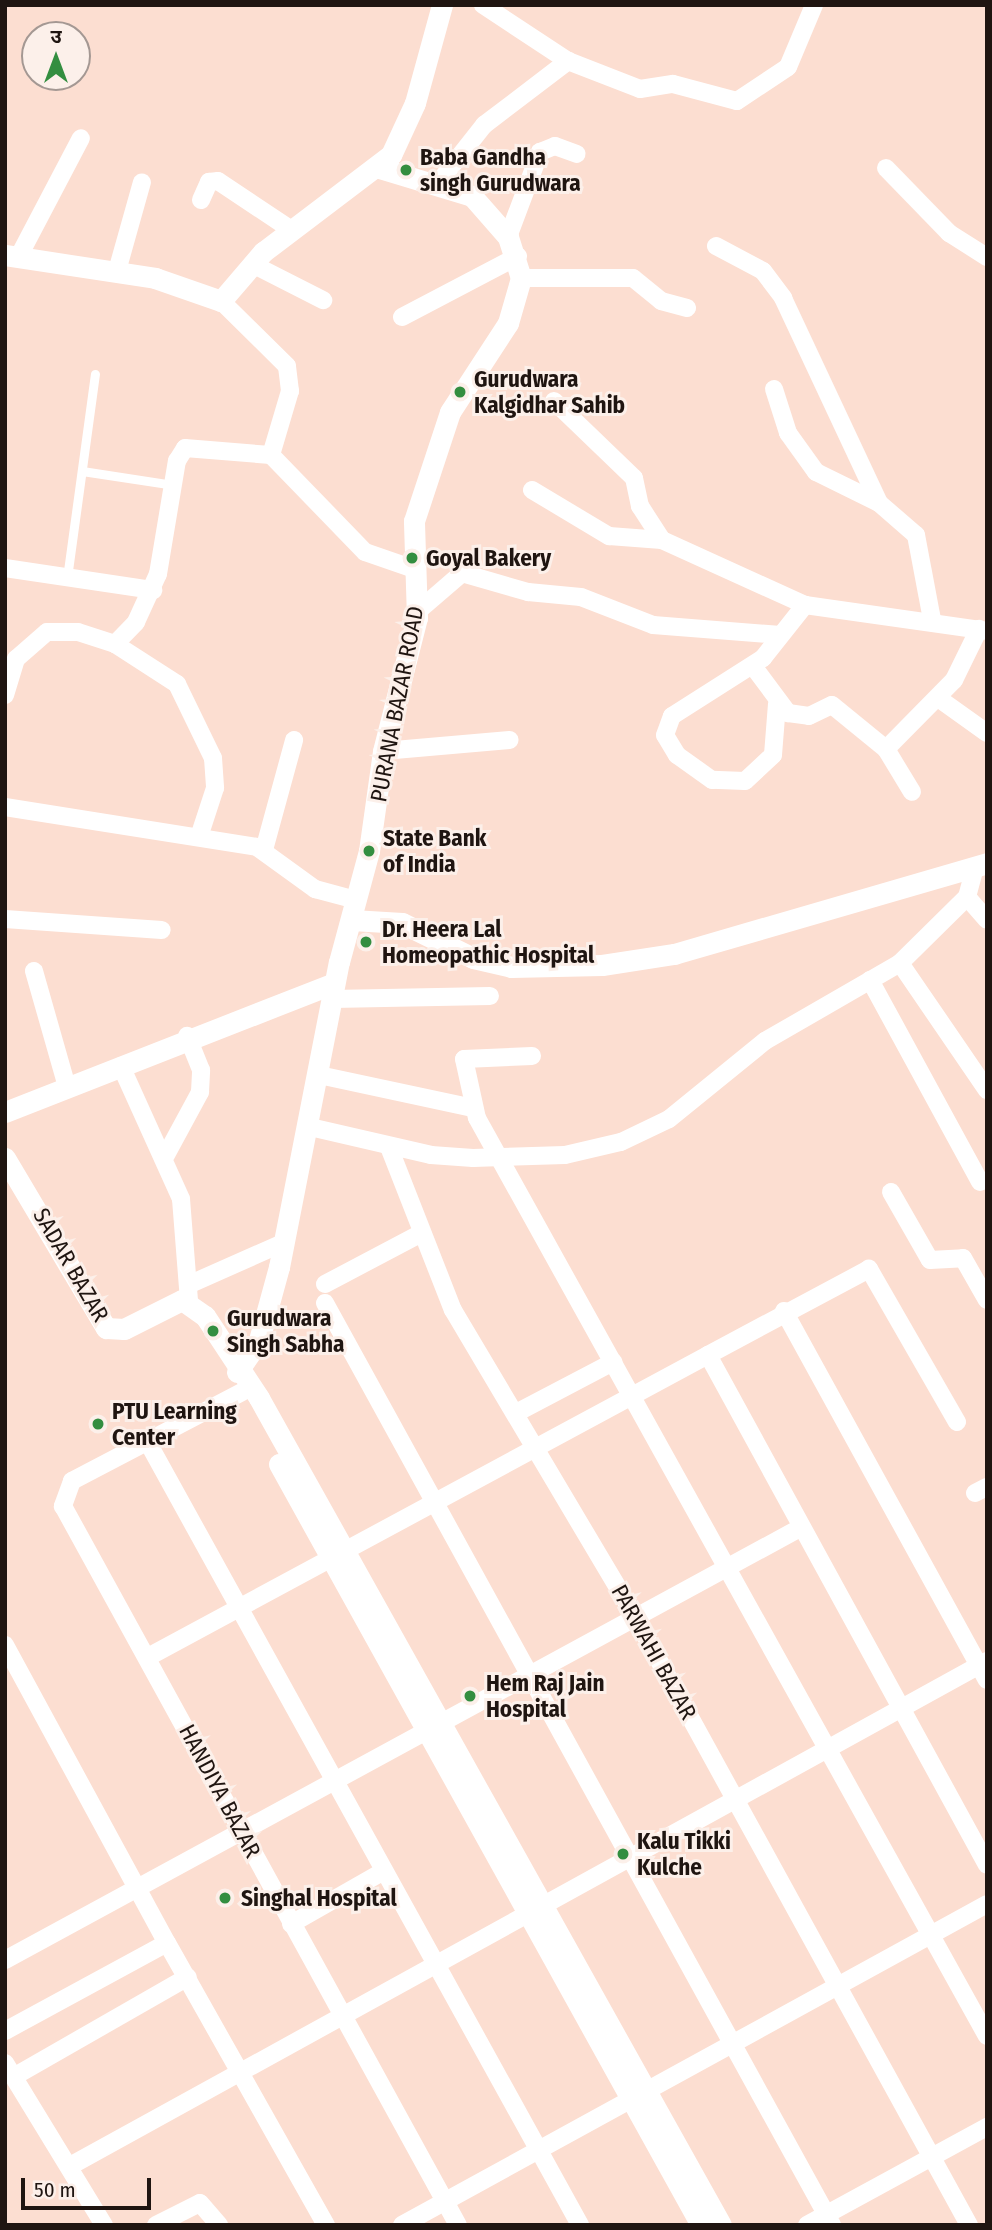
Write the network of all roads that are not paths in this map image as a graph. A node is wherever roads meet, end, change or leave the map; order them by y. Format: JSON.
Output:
{"nodes":[{"id":1,"x":442,"y":5,"type":"edge"},
{"id":2,"x":483,"y":5,"type":"edge"},
{"id":3,"x":814,"y":5,"type":"edge"},
{"id":4,"x":568,"y":61,"type":"junction"},
{"id":5,"x":81,"y":138,"type":"dead end"},
{"id":6,"x":577,"y":154,"type":"dead end"},
{"id":7,"x":380,"y":168,"type":"junction"},
{"id":8,"x":886,"y":168,"type":"dead end"},
{"id":9,"x":142,"y":182,"type":"dead end"},
{"id":10,"x":439,"y":183,"type":"junction"},
{"id":11,"x":201,"y":200,"type":"dead end"},
{"id":12,"x":290,"y":229,"type":"junction"},
{"id":13,"x":513,"y":246,"type":"junction"},
{"id":14,"x":716,"y":246,"type":"dead end"},
{"id":15,"x":12,"y":256,"type":"edge"},
{"id":16,"x":987,"y":257,"type":"edge"},
{"id":17,"x":251,"y":264,"type":"junction"},
{"id":18,"x":117,"y":271,"type":"junction"},
{"id":19,"x":521,"y":278,"type":"junction"},
{"id":20,"x":323,"y":300,"type":"dead end"},
{"id":21,"x":221,"y":301,"type":"junction"},
{"id":22,"x":687,"y":308,"type":"dead end"},
{"id":23,"x":401,"y":317,"type":"dead end"},
{"id":24,"x":95,"y":374,"type":"dead end"},
{"id":25,"x":774,"y":389,"type":"dead end"},
{"id":26,"x":554,"y":401,"type":"dead end"},
{"id":27,"x":271,"y":455,"type":"junction"},
{"id":28,"x":82,"y":471,"type":"junction"},
{"id":29,"x":173,"y":485,"type":"junction"},
{"id":30,"x":532,"y":490,"type":"dead end"},
{"id":31,"x":879,"y":503,"type":"junction"},
{"id":32,"x":662,"y":540,"type":"junction"},
{"id":33,"x":5,"y":568,"type":"edge"},
{"id":34,"x":414,"y":569,"type":"junction"},
{"id":35,"x":67,"y":578,"type":"junction"},
{"id":36,"x":153,"y":590,"type":"junction"},
{"id":37,"x":805,"y":605,"type":"junction"},
{"id":38,"x":418,"y":611,"type":"junction"},
{"id":39,"x":932,"y":620,"type":"junction"},
{"id":40,"x":983,"y":630,"type":"edge"},
{"id":41,"x":781,"y":635,"type":"junction"},
{"id":42,"x":115,"y":644,"type":"junction"},
{"id":43,"x":11,"y":653,"type":"edge"},
{"id":44,"x":753,"y":667,"type":"junction"},
{"id":45,"x":5,"y":695,"type":"edge"},
{"id":46,"x":938,"y":698,"type":"junction"},
{"id":47,"x":777,"y":704,"type":"junction"},
{"id":48,"x":987,"y":733,"type":"edge"},
{"id":49,"x":294,"y":740,"type":"dead end"},
{"id":50,"x":510,"y":740,"type":"dead end"},
{"id":51,"x":886,"y":749,"type":"junction"},
{"id":52,"x":383,"y":751,"type":"junction"},
{"id":53,"x":912,"y":792,"type":"dead end"},
{"id":54,"x":5,"y":807,"type":"edge"},
{"id":55,"x":200,"y":834,"type":"junction"},
{"id":56,"x":264,"y":850,"type":"junction"},
{"id":57,"x":981,"y":866,"type":"edge"},
{"id":58,"x":967,"y":897,"type":"junction"},
{"id":59,"x":354,"y":910,"type":"junction"},
{"id":60,"x":5,"y":919,"type":"edge"},
{"id":61,"x":987,"y":920,"type":"edge"},
{"id":62,"x":162,"y":930,"type":"dead end"},
{"id":63,"x":900,"y":963,"type":"junction"},
{"id":64,"x":34,"y":971,"type":"dead end"},
{"id":65,"x":870,"y":980,"type":"junction"},
{"id":66,"x":333,"y":991,"type":"junction"},
{"id":67,"x":490,"y":996,"type":"dead end"},
{"id":68,"x":187,"y":1036,"type":"junction"},
{"id":69,"x":532,"y":1056,"type":"dead end"},
{"id":70,"x":121,"y":1066,"type":"junction"},
{"id":71,"x":319,"y":1075,"type":"junction"},
{"id":72,"x":67,"y":1087,"type":"junction"},
{"id":73,"x":987,"y":1090,"type":"edge"},
{"id":74,"x":473,"y":1108,"type":"junction"},
{"id":75,"x":5,"y":1112,"type":"edge"},
{"id":76,"x":310,"y":1127,"type":"junction"},
{"id":77,"x":388,"y":1147,"type":"junction"},
{"id":78,"x":166,"y":1155,"type":"junction"},
{"id":79,"x":5,"y":1158,"type":"edge"},
{"id":80,"x":503,"y":1158,"type":"junction"},
{"id":81,"x":980,"y":1182,"type":"dead end"},
{"id":82,"x":891,"y":1192,"type":"dead end"},
{"id":83,"x":418,"y":1235,"type":"junction"},
{"id":84,"x":283,"y":1243,"type":"junction"},
{"id":85,"x":325,"y":1284,"type":"dead end"},
{"id":86,"x":188,"y":1293,"type":"junction"},
{"id":87,"x":987,"y":1300,"type":"edge"},
{"id":88,"x":325,"y":1303,"type":"dead end"},
{"id":89,"x":784,"y":1311,"type":"junction"},
{"id":90,"x":708,"y":1354,"type":"junction"},
{"id":91,"x":613,"y":1362,"type":"junction"},
{"id":92,"x":240,"y":1382,"type":"junction"},
{"id":93,"x":632,"y":1398,"type":"junction"},
{"id":94,"x":516,"y":1413,"type":"junction"},
{"id":95,"x":957,"y":1422,"type":"dead end"},
{"id":96,"x":146,"y":1439,"type":"junction"},
{"id":97,"x":537,"y":1445,"type":"junction"},
{"id":98,"x":435,"y":1503,"type":"junction"},
{"id":99,"x":798,"y":1529,"type":"junction"},
{"id":100,"x":337,"y":1555,"type":"junction"},
{"id":101,"x":725,"y":1566,"type":"junction"},
{"id":102,"x":239,"y":1608,"type":"junction"},
{"id":103,"x":635,"y":1617,"type":"junction"},
{"id":104,"x":5,"y":1645,"type":"edge"},
{"id":105,"x":148,"y":1657,"type":"junction"},
{"id":106,"x":984,"y":1669,"type":"edge"},
{"id":107,"x":528,"y":1674,"type":"junction"},
{"id":108,"x":903,"y":1709,"type":"junction"},
{"id":109,"x":433,"y":1723,"type":"junction"},
{"id":110,"x":827,"y":1750,"type":"junction"},
{"id":111,"x":334,"y":1780,"type":"junction"},
{"id":112,"x":735,"y":1800,"type":"junction"},
{"id":113,"x":242,"y":1831,"type":"junction"},
{"id":114,"x":631,"y":1856,"type":"junction"},
{"id":115,"x":987,"y":1865,"type":"edge"},
{"id":116,"x":384,"y":1871,"type":"junction"},
{"id":117,"x":137,"y":1889,"type":"junction"},
{"id":118,"x":987,"y":1905,"type":"edge"},
{"id":119,"x":535,"y":1907,"type":"junction"},
{"id":120,"x":291,"y":1924,"type":"junction"},
{"id":121,"x":928,"y":1934,"type":"junction"},
{"id":122,"x":167,"y":1943,"type":"junction"},
{"id":123,"x":5,"y":1960,"type":"edge"},
{"id":124,"x":434,"y":1961,"type":"junction"},
{"id":125,"x":188,"y":1977,"type":"junction"},
{"id":126,"x":838,"y":1985,"type":"junction"},
{"id":127,"x":339,"y":2013,"type":"junction"},
{"id":128,"x":5,"y":2031,"type":"edge"},
{"id":129,"x":987,"y":2036,"type":"edge"},
{"id":130,"x":731,"y":2043,"type":"junction"},
{"id":131,"x":10,"y":2069,"type":"edge"},
{"id":132,"x":238,"y":2072,"type":"junction"},
{"id":133,"x":640,"y":2097,"type":"junction"},
{"id":134,"x":987,"y":2127,"type":"edge"},
{"id":135,"x":539,"y":2152,"type":"junction"},
{"id":136,"x":931,"y":2157,"type":"junction"},
{"id":137,"x":70,"y":2166,"type":"junction"},
{"id":138,"x":445,"y":2200,"type":"junction"},
{"id":139,"x":830,"y":2220,"type":"edge"},
{"id":140,"x":104,"y":2225,"type":"edge"},
{"id":141,"x":156,"y":2225,"type":"edge"},
{"id":142,"x":219,"y":2225,"type":"edge"},
{"id":143,"x":326,"y":2225,"type":"edge"},
{"id":144,"x":402,"y":2225,"type":"edge"},
{"id":145,"x":458,"y":2225,"type":"edge"},
{"id":146,"x":580,"y":2225,"type":"edge"},
{"id":147,"x":701,"y":2225,"type":"edge"},
{"id":148,"x":722,"y":2225,"type":"edge"},
{"id":149,"x":807,"y":2225,"type":"edge"},
{"id":150,"x":969,"y":2225,"type":"edge"}],
"edges":[{"from":1,"to":7,"type":"street"},
{"from":2,"to":4,"type":"street"},
{"from":3,"to":4,"type":"street"},
{"from":4,"to":10,"type":"street"},
{"from":5,"to":15,"type":"street"},
{"from":6,"to":13,"type":"street"},
{"from":7,"to":10,"type":"street"},
{"from":7,"to":12,"type":"street"},
{"from":8,"to":16,"type":"street"},
{"from":9,"to":18,"type":"street"},
{"from":10,"to":13,"type":"street"},
{"from":11,"to":12,"type":"street"},
{"from":12,"to":17,"type":"street"},
{"from":13,"to":19,"type":"street","name":"PURANA BAZAR ROAD"},
{"from":13,"to":23,"type":"street"},
{"from":14,"to":31,"type":"street"},
{"from":15,"to":18,"type":"street"},
{"from":17,"to":20,"type":"street"},
{"from":17,"to":21,"type":"street"},
{"from":18,"to":21,"type":"street"},
{"from":19,"to":22,"type":"street"},
{"from":19,"to":34,"type":"street","name":"PURANA BAZAR ROAD"},
{"from":21,"to":27,"type":"street"},
{"from":24,"to":28,"type":"lane"},
{"from":25,"to":31,"type":"street"},
{"from":26,"to":32,"type":"street"},
{"from":27,"to":29,"type":"street"},
{"from":27,"to":34,"type":"street"},
{"from":28,"to":29,"type":"lane"},
{"from":28,"to":35,"type":"lane"},
{"from":29,"to":36,"type":"street"},
{"from":30,"to":32,"type":"street"},
{"from":31,"to":39,"type":"street"},
{"from":32,"to":37,"type":"street"},
{"from":33,"to":35,"type":"street"},
{"from":34,"to":38,"type":"street","name":"PURANA BAZAR ROAD"},
{"from":35,"to":36,"type":"street"},
{"from":36,"to":42,"type":"street"},
{"from":37,"to":39,"type":"street"},
{"from":37,"to":41,"type":"street"},
{"from":38,"to":41,"type":"street"},
{"from":38,"to":52,"type":"street","name":"PURANA BAZAR ROAD"},
{"from":39,"to":40,"type":"street"},
{"from":40,"to":46,"type":"street"},
{"from":41,"to":44,"type":"street"},
{"from":42,"to":43,"type":"street"},
{"from":42,"to":55,"type":"street"},
{"from":43,"to":45,"type":"street"},
{"from":44,"to":47,"type":"street"},
{"from":44,"to":47,"type":"street"},
{"from":46,"to":48,"type":"street"},
{"from":46,"to":51,"type":"street"},
{"from":47,"to":51,"type":"street"},
{"from":49,"to":56,"type":"street"},
{"from":50,"to":52,"type":"street"},
{"from":51,"to":53,"type":"street"},
{"from":52,"to":59,"type":"street","name":"PURANA BAZAR ROAD"},
{"from":54,"to":55,"type":"street"},
{"from":55,"to":56,"type":"street"},
{"from":56,"to":59,"type":"street"},
{"from":57,"to":58,"type":"street"},
{"from":57,"to":59,"type":"street"},
{"from":58,"to":61,"type":"street"},
{"from":58,"to":63,"type":"street"},
{"from":59,"to":66,"type":"street","name":"PURANA BAZAR ROAD"},
{"from":60,"to":62,"type":"street"},
{"from":63,"to":65,"type":"street"},
{"from":63,"to":73,"type":"street"},
{"from":64,"to":72,"type":"street"},
{"from":65,"to":80,"type":"street"},
{"from":65,"to":81,"type":"street"},
{"from":66,"to":67,"type":"street"},
{"from":66,"to":68,"type":"street"},
{"from":66,"to":71,"type":"street","name":"PURANA BAZAR ROAD"},
{"from":68,"to":70,"type":"street"},
{"from":68,"to":78,"type":"street"},
{"from":69,"to":74,"type":"street"},
{"from":70,"to":72,"type":"street"},
{"from":70,"to":78,"type":"street"},
{"from":71,"to":74,"type":"street"},
{"from":71,"to":76,"type":"street","name":"PURANA BAZAR ROAD"},
{"from":72,"to":75,"type":"street"},
{"from":74,"to":80,"type":"street"},
{"from":76,"to":77,"type":"street"},
{"from":76,"to":84,"type":"street","name":"PURANA BAZAR ROAD"},
{"from":77,"to":80,"type":"street"},
{"from":77,"to":83,"type":"street","name":"PARWAHI BAZAR"},
{"from":78,"to":86,"type":"street"},
{"from":79,"to":86,"type":"street","name":"SADAR BAZAR"},
{"from":80,"to":91,"type":"street"},
{"from":82,"to":87,"type":"street"},
{"from":83,"to":85,"type":"street"},
{"from":83,"to":94,"type":"street","name":"PARWAHI BAZAR"},
{"from":84,"to":86,"type":"street"},
{"from":84,"to":92,"type":"street","name":"PURANA BAZAR ROAD"},
{"from":86,"to":92,"type":"street"},
{"from":88,"to":98,"type":"street"},
{"from":89,"to":90,"type":"street"},
{"from":89,"to":95,"type":"street"},
{"from":89,"to":106,"type":"street"},
{"from":90,"to":93,"type":"street"},
{"from":90,"to":99,"type":"street"},
{"from":91,"to":93,"type":"street"},
{"from":91,"to":94,"type":"street"},
{"from":92,"to":96,"type":"street"},
{"from":92,"to":100,"type":"street"},
{"from":93,"to":97,"type":"street"},
{"from":93,"to":101,"type":"street"},
{"from":94,"to":97,"type":"street","name":"PARWAHI BAZAR"},
{"from":96,"to":102,"type":"street"},
{"from":96,"to":105,"type":"street","name":"HANDIYA BAZAR"},
{"from":97,"to":98,"type":"street"},
{"from":97,"to":103,"type":"street","name":"PARWAHI BAZAR"},
{"from":98,"to":100,"type":"street"},
{"from":98,"to":107,"type":"street"},
{"from":99,"to":101,"type":"street"},
{"from":99,"to":108,"type":"street"},
{"from":100,"to":102,"type":"street"},
{"from":100,"to":109,"type":"street"},
{"from":101,"to":103,"type":"street"},
{"from":101,"to":110,"type":"street"},
{"from":102,"to":105,"type":"street"},
{"from":102,"to":111,"type":"street"},
{"from":103,"to":107,"type":"street"},
{"from":103,"to":112,"type":"street","name":"PARWAHI BAZAR"},
{"from":104,"to":117,"type":"street"},
{"from":105,"to":113,"type":"street","name":"HANDIYA BAZAR"},
{"from":106,"to":108,"type":"street"},
{"from":107,"to":109,"type":"street"},
{"from":107,"to":114,"type":"street"},
{"from":108,"to":110,"type":"street"},
{"from":108,"to":115,"type":"street"},
{"from":109,"to":111,"type":"street"},
{"from":109,"to":119,"type":"street"},
{"from":110,"to":112,"type":"street"},
{"from":110,"to":121,"type":"street"},
{"from":111,"to":113,"type":"street"},
{"from":111,"to":116,"type":"street"},
{"from":112,"to":114,"type":"street"},
{"from":112,"to":126,"type":"street","name":"PARWAHI BAZAR"},
{"from":113,"to":117,"type":"street"},
{"from":113,"to":120,"type":"street","name":"HANDIYA BAZAR"},
{"from":114,"to":119,"type":"street"},
{"from":114,"to":130,"type":"street"},
{"from":116,"to":120,"type":"street"},
{"from":116,"to":124,"type":"street"},
{"from":117,"to":122,"type":"street"},
{"from":117,"to":123,"type":"street"},
{"from":118,"to":121,"type":"street"},
{"from":119,"to":124,"type":"street"},
{"from":119,"to":133,"type":"street"},
{"from":120,"to":127,"type":"street","name":"HANDIYA BAZAR"},
{"from":121,"to":126,"type":"street"},
{"from":121,"to":129,"type":"street"},
{"from":122,"to":125,"type":"street"},
{"from":122,"to":128,"type":"street"},
{"from":124,"to":127,"type":"street"},
{"from":124,"to":135,"type":"street"},
{"from":125,"to":131,"type":"street"},
{"from":125,"to":132,"type":"street"},
{"from":126,"to":130,"type":"street"},
{"from":126,"to":136,"type":"street","name":"PARWAHI BAZAR"},
{"from":127,"to":132,"type":"street"},
{"from":127,"to":138,"type":"street","name":"HANDIYA BAZAR"},
{"from":130,"to":133,"type":"street"},
{"from":130,"to":139,"type":"street"},
{"from":131,"to":137,"type":"street"},
{"from":132,"to":137,"type":"street"},
{"from":132,"to":143,"type":"street"},
{"from":133,"to":135,"type":"street"},
{"from":133,"to":147,"type":"street"},
{"from":133,"to":148,"type":"street"},
{"from":134,"to":136,"type":"street"},
{"from":135,"to":138,"type":"street"},
{"from":135,"to":146,"type":"street"},
{"from":136,"to":139,"type":"street"},
{"from":136,"to":150,"type":"street","name":"PARWAHI BAZAR"},
{"from":137,"to":140,"type":"street"},
{"from":138,"to":144,"type":"street"},
{"from":138,"to":145,"type":"street","name":"HANDIYA BAZAR"},
{"from":139,"to":149,"type":"street"},
{"from":141,"to":142,"type":"street"}]}
